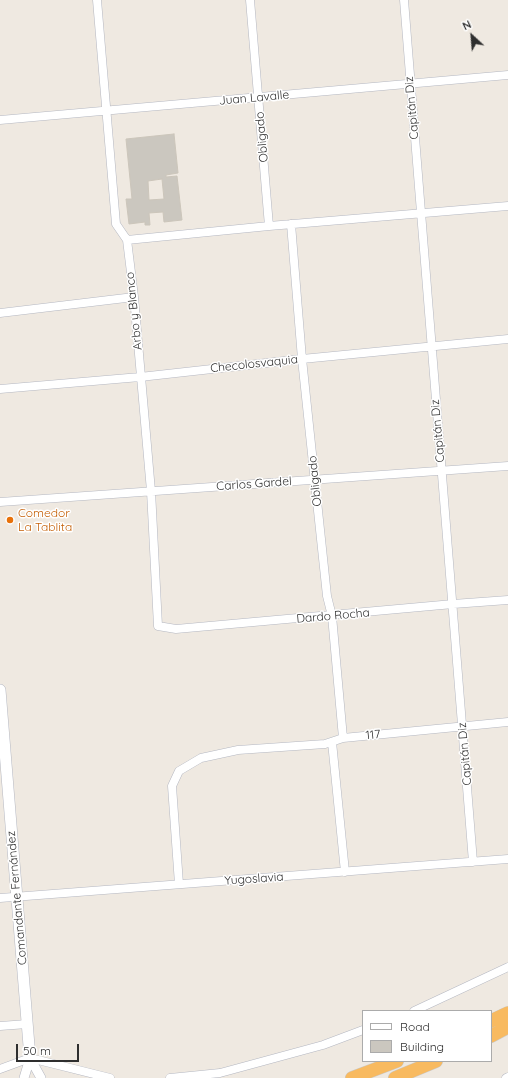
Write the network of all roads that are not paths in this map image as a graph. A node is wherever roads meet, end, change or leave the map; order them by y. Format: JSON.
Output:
{"nodes":[{"id":1,"x":97,"y":0,"type":"edge"},
{"id":2,"x":250,"y":0,"type":"edge"},
{"id":3,"x":404,"y":0,"type":"edge"},
{"id":4,"x":508,"y":75,"type":"edge"},
{"id":5,"x":410,"y":84,"type":"junction"},
{"id":6,"x":258,"y":97,"type":"junction"},
{"id":7,"x":106,"y":110,"type":"junction"},
{"id":8,"x":0,"y":120,"type":"edge"},
{"id":9,"x":508,"y":206,"type":"edge"},
{"id":10,"x":421,"y":214,"type":"junction"},
{"id":11,"x":291,"y":224,"type":"junction"},
{"id":12,"x":270,"y":226,"type":"junction"},
{"id":13,"x":127,"y":240,"type":"junction"},
{"id":14,"x":134,"y":297,"type":"junction"},
{"id":15,"x":0,"y":313,"type":"edge"},
{"id":16,"x":508,"y":339,"type":"edge"},
{"id":17,"x":432,"y":346,"type":"junction"},
{"id":18,"x":302,"y":359,"type":"junction"},
{"id":19,"x":140,"y":377,"type":"junction"},
{"id":20,"x":0,"y":389,"type":"edge"},
{"id":21,"x":508,"y":466,"type":"edge"},
{"id":22,"x":442,"y":471,"type":"junction"},
{"id":23,"x":315,"y":480,"type":"junction"},
{"id":24,"x":151,"y":491,"type":"junction"},
{"id":25,"x":0,"y":502,"type":"edge"},
{"id":26,"x":508,"y":600,"type":"edge"},
{"id":27,"x":452,"y":604,"type":"junction"},
{"id":28,"x":332,"y":616,"type":"junction"},
{"id":29,"x":158,"y":626,"type":"joint"},
{"id":30,"x":0,"y":690,"type":"edge"},
{"id":31,"x":508,"y":722,"type":"edge"},
{"id":32,"x":462,"y":726,"type":"junction"},
{"id":33,"x":342,"y":738,"type":"junction"},
{"id":34,"x":332,"y":742,"type":"junction"},
{"id":35,"x":508,"y":859,"type":"edge"},
{"id":36,"x":473,"y":862,"type":"junction"},
{"id":37,"x":345,"y":872,"type":"junction"},
{"id":38,"x":179,"y":884,"type":"junction"},
{"id":39,"x":17,"y":897,"type":"junction"},
{"id":40,"x":0,"y":898,"type":"edge"},
{"id":41,"x":508,"y":967,"type":"edge"},
{"id":42,"x":416,"y":1010,"type":"edge"},
{"id":43,"x":508,"y":1012,"type":"edge"},
{"id":44,"x":492,"y":1020,"type":"edge"},
{"id":45,"x":27,"y":1024,"type":"junction"},
{"id":46,"x":0,"y":1026,"type":"edge"},
{"id":47,"x":508,"y":1027,"type":"edge"},
{"id":48,"x":362,"y":1030,"type":"edge"},
{"id":49,"x":492,"y":1035,"type":"edge"},
{"id":50,"x":30,"y":1058,"type":"junction"},
{"id":51,"x":394,"y":1062,"type":"edge"},
{"id":52,"x":434,"y":1062,"type":"edge"},
{"id":53,"x":0,"y":1069,"type":"edge"},
{"id":54,"x":24,"y":1078,"type":"edge"},
{"id":55,"x":41,"y":1078,"type":"edge"},
{"id":56,"x":110,"y":1078,"type":"edge"},
{"id":57,"x":170,"y":1078,"type":"edge"},
{"id":58,"x":352,"y":1078,"type":"edge"},
{"id":59,"x":395,"y":1078,"type":"edge"}],
"edges":[{"from":1,"to":7,"type":"street","name":"Arbo y Blanco"},
{"from":2,"to":6,"type":"street","name":"Obligado"},
{"from":3,"to":5,"type":"street","name":"Capitán Diz"},
{"from":4,"to":5,"type":"street","name":"Juan Lavalle"},
{"from":5,"to":6,"type":"street","name":"Juan Lavalle"},
{"from":5,"to":10,"type":"street","name":"Capitán Diz"},
{"from":6,"to":7,"type":"street","name":"Juan Lavalle"},
{"from":6,"to":12,"type":"street","name":"Obligado"},
{"from":7,"to":8,"type":"street","name":"Juan Lavalle"},
{"from":7,"to":13,"type":"street","name":"Arbo y Blanco"},
{"from":9,"to":10,"type":"street"},
{"from":10,"to":11,"type":"street"},
{"from":10,"to":17,"type":"street","name":"Capitán Diz"},
{"from":11,"to":12,"type":"street"},
{"from":11,"to":18,"type":"street","name":"Obligado"},
{"from":12,"to":13,"type":"street"},
{"from":13,"to":14,"type":"street","name":"Arbo y Blanco"},
{"from":14,"to":15,"type":"street"},
{"from":14,"to":19,"type":"street","name":"Arbo y Blanco"},
{"from":16,"to":17,"type":"street","name":"Checolosvaquia"},
{"from":17,"to":18,"type":"street","name":"Checolosvaquia"},
{"from":17,"to":22,"type":"street","name":"Capitán Diz"},
{"from":18,"to":19,"type":"street","name":"Checolosvaquia"},
{"from":18,"to":23,"type":"street","name":"Obligado"},
{"from":19,"to":20,"type":"street","name":"Checolosvaquia"},
{"from":19,"to":24,"type":"street","name":"Arbo y Blanco"},
{"from":21,"to":22,"type":"street","name":"Carlos Gardel"},
{"from":22,"to":23,"type":"street","name":"Carlos Gardel"},
{"from":22,"to":27,"type":"street","name":"Capitán Diz"},
{"from":23,"to":24,"type":"street","name":"Carlos Gardel"},
{"from":23,"to":28,"type":"street","name":"Obligado"},
{"from":24,"to":25,"type":"street","name":"Carlos Gardel"},
{"from":24,"to":29,"type":"street","name":"Arbo y Blanco"},
{"from":26,"to":27,"type":"street","name":"Dardo Rocha"},
{"from":27,"to":28,"type":"street","name":"Dardo Rocha"},
{"from":27,"to":32,"type":"street","name":"Capitán Diz"},
{"from":28,"to":29,"type":"street","name":"Dardo Rocha"},
{"from":28,"to":33,"type":"street","name":"Obligado"},
{"from":30,"to":39,"type":"main road","name":"Comandante Fernández"},
{"from":31,"to":32,"type":"street","name":"117"},
{"from":32,"to":33,"type":"street","name":"117"},
{"from":32,"to":36,"type":"street","name":"Capitán Diz"},
{"from":33,"to":34,"type":"street","name":"117"},
{"from":34,"to":37,"type":"street"},
{"from":34,"to":38,"type":"street","name":"117"},
{"from":35,"to":36,"type":"street","name":"Yugoslavia"},
{"from":36,"to":37,"type":"street","name":"Yugoslavia"},
{"from":37,"to":38,"type":"street","name":"Yugoslavia"},
{"from":38,"to":39,"type":"street","name":"Yugoslavia"},
{"from":39,"to":40,"type":"street","name":"Yugoslavia"},
{"from":39,"to":45,"type":"main road","name":"Comandante Fernández"},
{"from":41,"to":42,"type":"street"},
{"from":43,"to":44,"type":"highway"},
{"from":45,"to":46,"type":"street"},
{"from":45,"to":50,"type":"main road","name":"Comandante Fernández"},
{"from":47,"to":49,"type":"highway"},
{"from":48,"to":57,"type":"street"},
{"from":50,"to":53,"type":"street"},
{"from":50,"to":54,"type":"street","name":"Comandante Fernández"},
{"from":50,"to":55,"type":"street","name":"Comandante Fernández"},
{"from":50,"to":56,"type":"street"},
{"from":51,"to":58,"type":"highway"},
{"from":52,"to":59,"type":"highway"}]}
